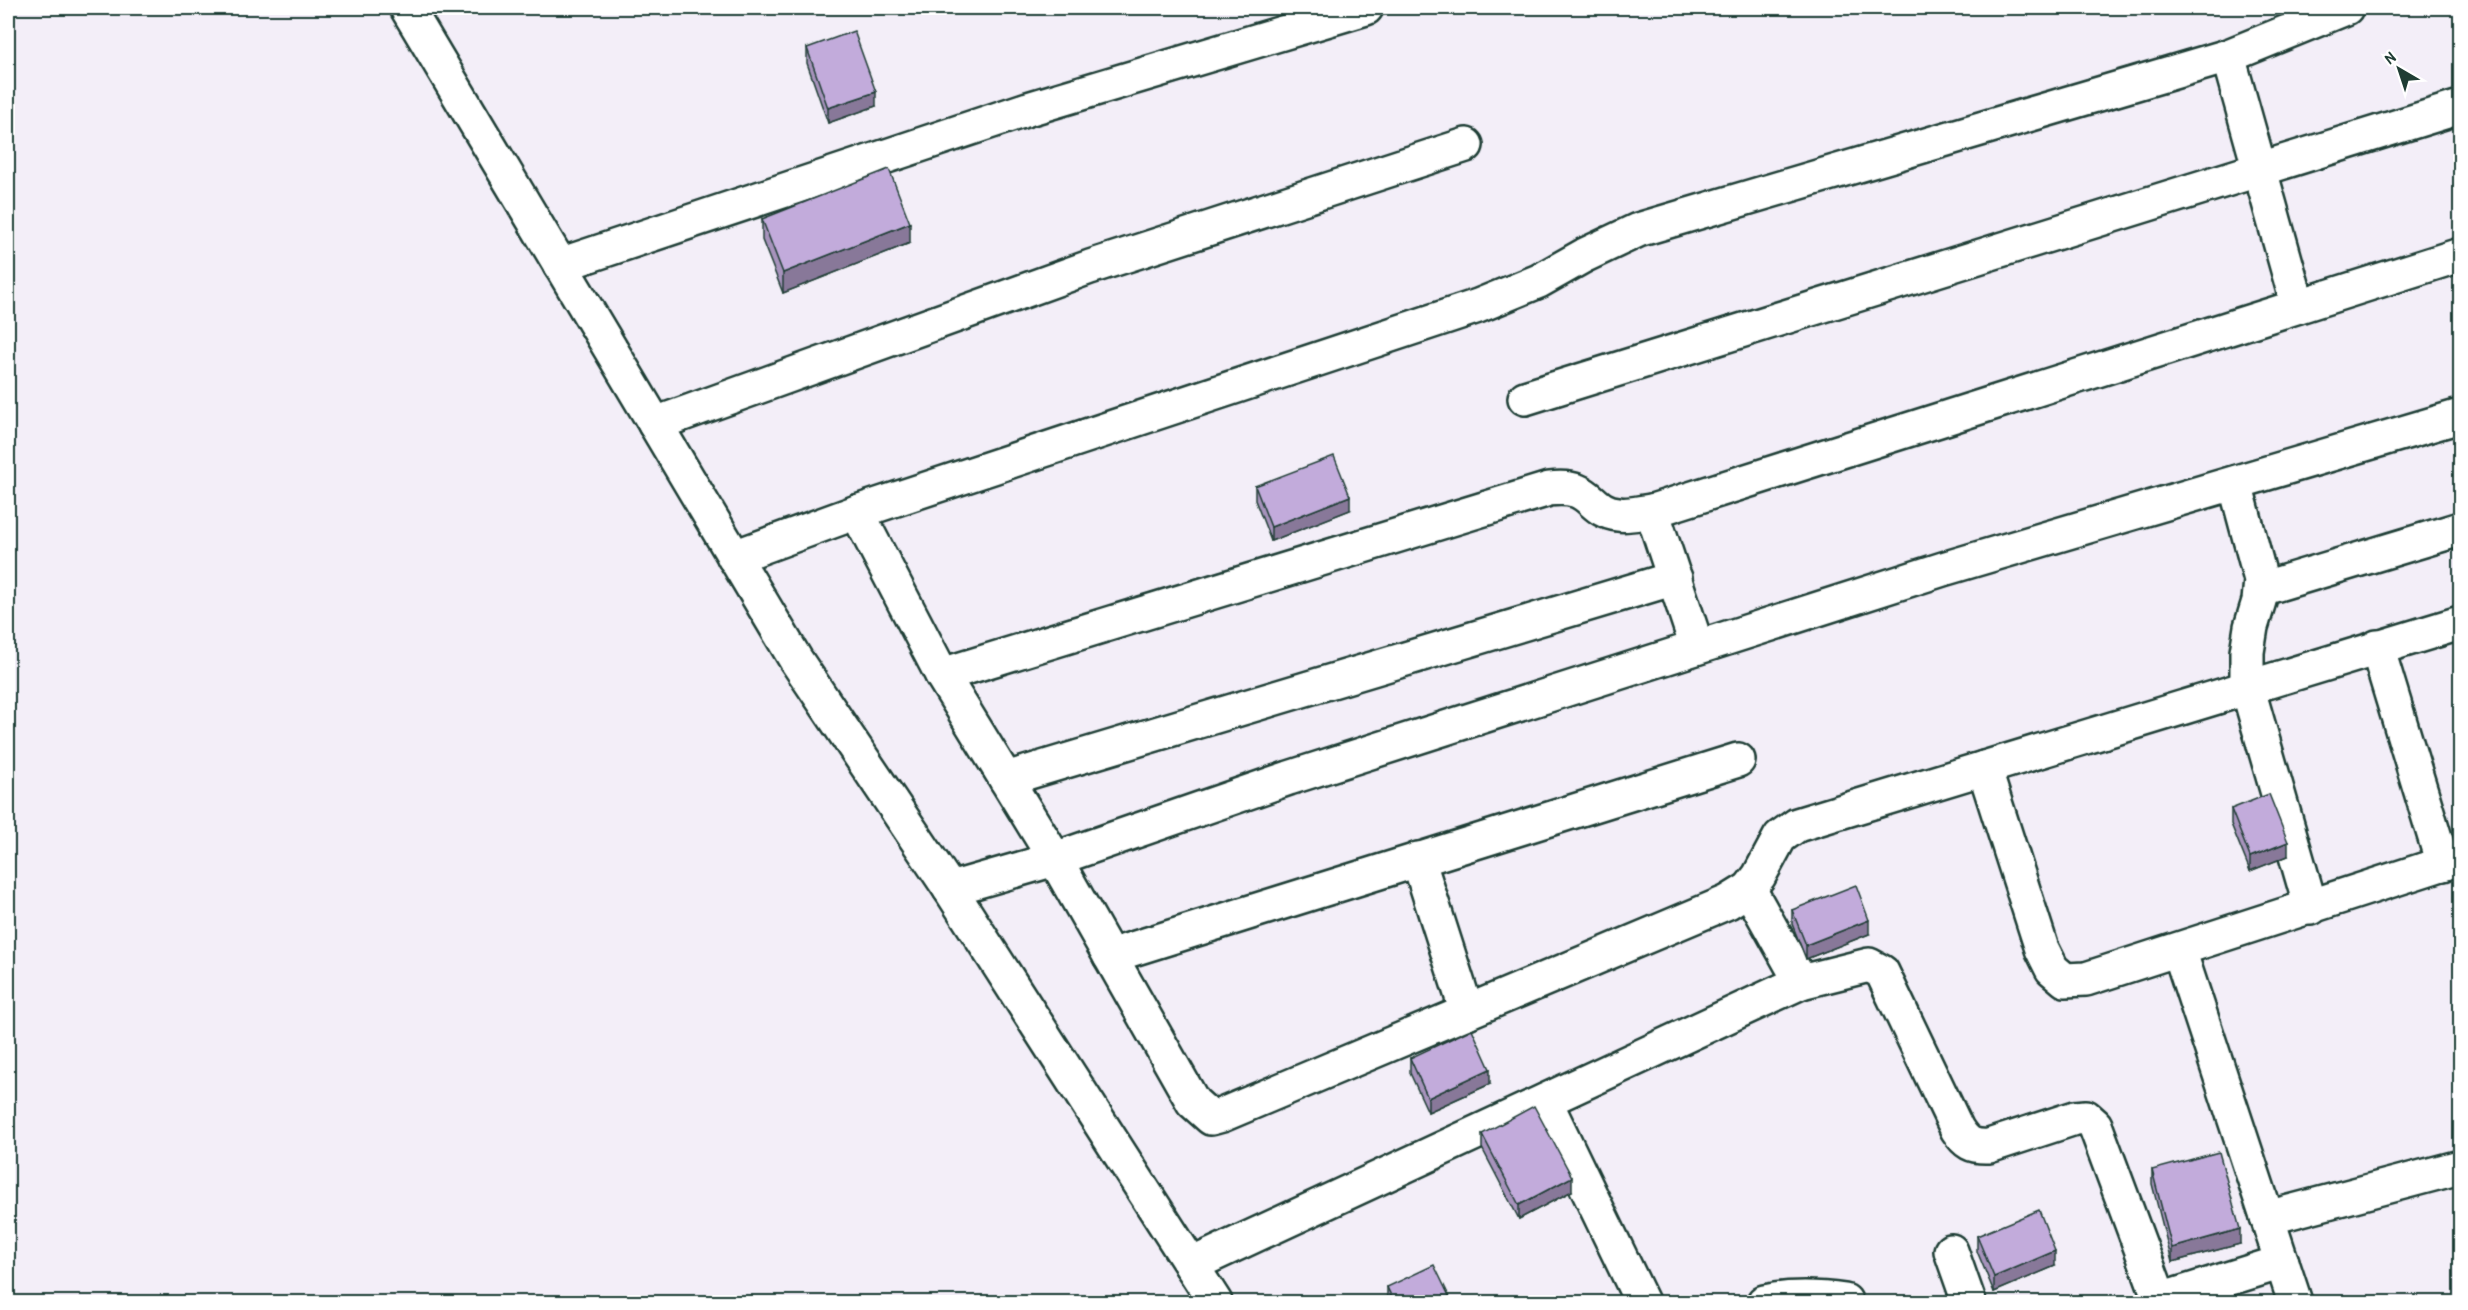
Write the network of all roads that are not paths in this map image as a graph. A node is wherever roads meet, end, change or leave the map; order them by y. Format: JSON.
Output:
{"nodes":[{"id":1,"x":407,"y":8,"type":"edge"},
{"id":2,"x":1366,"y":8,"type":"edge"},
{"id":3,"x":2346,"y":8,"type":"edge"},
{"id":4,"x":2228,"y":56,"type":"junction"},
{"id":5,"x":2460,"y":107,"type":"edge"},
{"id":6,"x":1466,"y":145,"type":"dead end"},
{"id":7,"x":2258,"y":169,"type":"junction"},
{"id":8,"x":2460,"y":255,"type":"edge"},
{"id":9,"x":560,"y":265,"type":"junction"},
{"id":10,"x":2298,"y":306,"type":"junction"},
{"id":11,"x":1525,"y":398,"type":"dead end"},
{"id":12,"x":2460,"y":416,"type":"edge"},
{"id":13,"x":655,"y":424,"type":"junction"},
{"id":14,"x":2235,"y":483,"type":"junction"},
{"id":15,"x":1652,"y":511,"type":"junction"},
{"id":16,"x":857,"y":512,"type":"junction"},
{"id":17,"x":2460,"y":529,"type":"edge"},
{"id":18,"x":734,"y":557,"type":"junction"},
{"id":19,"x":1675,"y":578,"type":"junction"},
{"id":20,"x":2261,"y":589,"type":"junction"},
{"id":21,"x":2460,"y":623,"type":"edge"},
{"id":22,"x":1697,"y":647,"type":"junction"},
{"id":23,"x":2377,"y":648,"type":"junction"},
{"id":24,"x":942,"y":675,"type":"junction"},
{"id":25,"x":2247,"y":686,"type":"junction"},
{"id":26,"x":1738,"y":760,"type":"dead end"},
{"id":27,"x":1984,"y":768,"type":"junction"},
{"id":28,"x":1006,"y":779,"type":"junction"},
{"id":29,"x":1055,"y":859,"type":"junction"},
{"id":30,"x":1418,"y":859,"type":"junction"},
{"id":31,"x":2452,"y":861,"type":"edge"},
{"id":32,"x":1749,"y":889,"type":"junction"},
{"id":33,"x":950,"y":890,"type":"junction"},
{"id":34,"x":2311,"y":908,"type":"junction"},
{"id":35,"x":2179,"y":950,"type":"junction"},
{"id":36,"x":1110,"y":956,"type":"junction"},
{"id":37,"x":1801,"y":982,"type":"junction"},
{"id":38,"x":1467,"y":1012,"type":"junction"},
{"id":39,"x":1545,"y":1101,"type":"junction"},
{"id":40,"x":2460,"y":1167,"type":"edge"},
{"id":41,"x":2267,"y":1218,"type":"junction"},
{"id":42,"x":1951,"y":1251,"type":"dead end"},
{"id":43,"x":2282,"y":1262,"type":"junction"},
{"id":44,"x":1191,"y":1265,"type":"junction"},
{"id":45,"x":1845,"y":1301,"type":"edge"},
{"id":46,"x":2160,"y":1301,"type":"edge"},
{"id":47,"x":1215,"y":1302,"type":"edge"},
{"id":48,"x":1642,"y":1302,"type":"edge"},
{"id":49,"x":1764,"y":1302,"type":"edge"},
{"id":50,"x":1969,"y":1302,"type":"edge"},
{"id":51,"x":2295,"y":1302,"type":"edge"}],
"edges":[{"from":1,"to":9,"type":"street"},
{"from":2,"to":9,"type":"street"},
{"from":3,"to":4,"type":"street"},
{"from":4,"to":7,"type":"street"},
{"from":4,"to":16,"type":"street"},
{"from":5,"to":7,"type":"street"},
{"from":6,"to":13,"type":"street"},
{"from":7,"to":10,"type":"street"},
{"from":7,"to":11,"type":"street"},
{"from":8,"to":10,"type":"street"},
{"from":9,"to":13,"type":"street"},
{"from":10,"to":15,"type":"street"},
{"from":12,"to":14,"type":"street"},
{"from":13,"to":18,"type":"street"},
{"from":14,"to":20,"type":"street"},
{"from":14,"to":22,"type":"street"},
{"from":15,"to":19,"type":"street"},
{"from":15,"to":24,"type":"street"},
{"from":16,"to":18,"type":"street"},
{"from":16,"to":24,"type":"street"},
{"from":17,"to":20,"type":"street"},
{"from":18,"to":33,"type":"street"},
{"from":19,"to":22,"type":"street"},
{"from":19,"to":28,"type":"street"},
{"from":20,"to":25,"type":"street"},
{"from":21,"to":23,"type":"street"},
{"from":22,"to":29,"type":"street"},
{"from":23,"to":25,"type":"street"},
{"from":23,"to":31,"type":"street"},
{"from":24,"to":28,"type":"street"},
{"from":25,"to":27,"type":"street"},
{"from":25,"to":34,"type":"street"},
{"from":26,"to":30,"type":"street"},
{"from":27,"to":32,"type":"street"},
{"from":27,"to":35,"type":"street"},
{"from":28,"to":29,"type":"street"},
{"from":29,"to":33,"type":"street"},
{"from":29,"to":36,"type":"street"},
{"from":30,"to":36,"type":"street"},
{"from":30,"to":38,"type":"street"},
{"from":31,"to":34,"type":"street"},
{"from":32,"to":37,"type":"street"},
{"from":32,"to":38,"type":"street"},
{"from":33,"to":44,"type":"street"},
{"from":34,"to":35,"type":"street"},
{"from":35,"to":41,"type":"street"},
{"from":36,"to":38,"type":"street"},
{"from":37,"to":39,"type":"street"},
{"from":37,"to":46,"type":"street"},
{"from":39,"to":44,"type":"street"},
{"from":39,"to":48,"type":"street"},
{"from":40,"to":41,"type":"street"},
{"from":41,"to":43,"type":"street"},
{"from":42,"to":50,"type":"street"},
{"from":43,"to":46,"type":"street"},
{"from":43,"to":51,"type":"street"},
{"from":44,"to":47,"type":"street"},
{"from":45,"to":49,"type":"street"}]}
